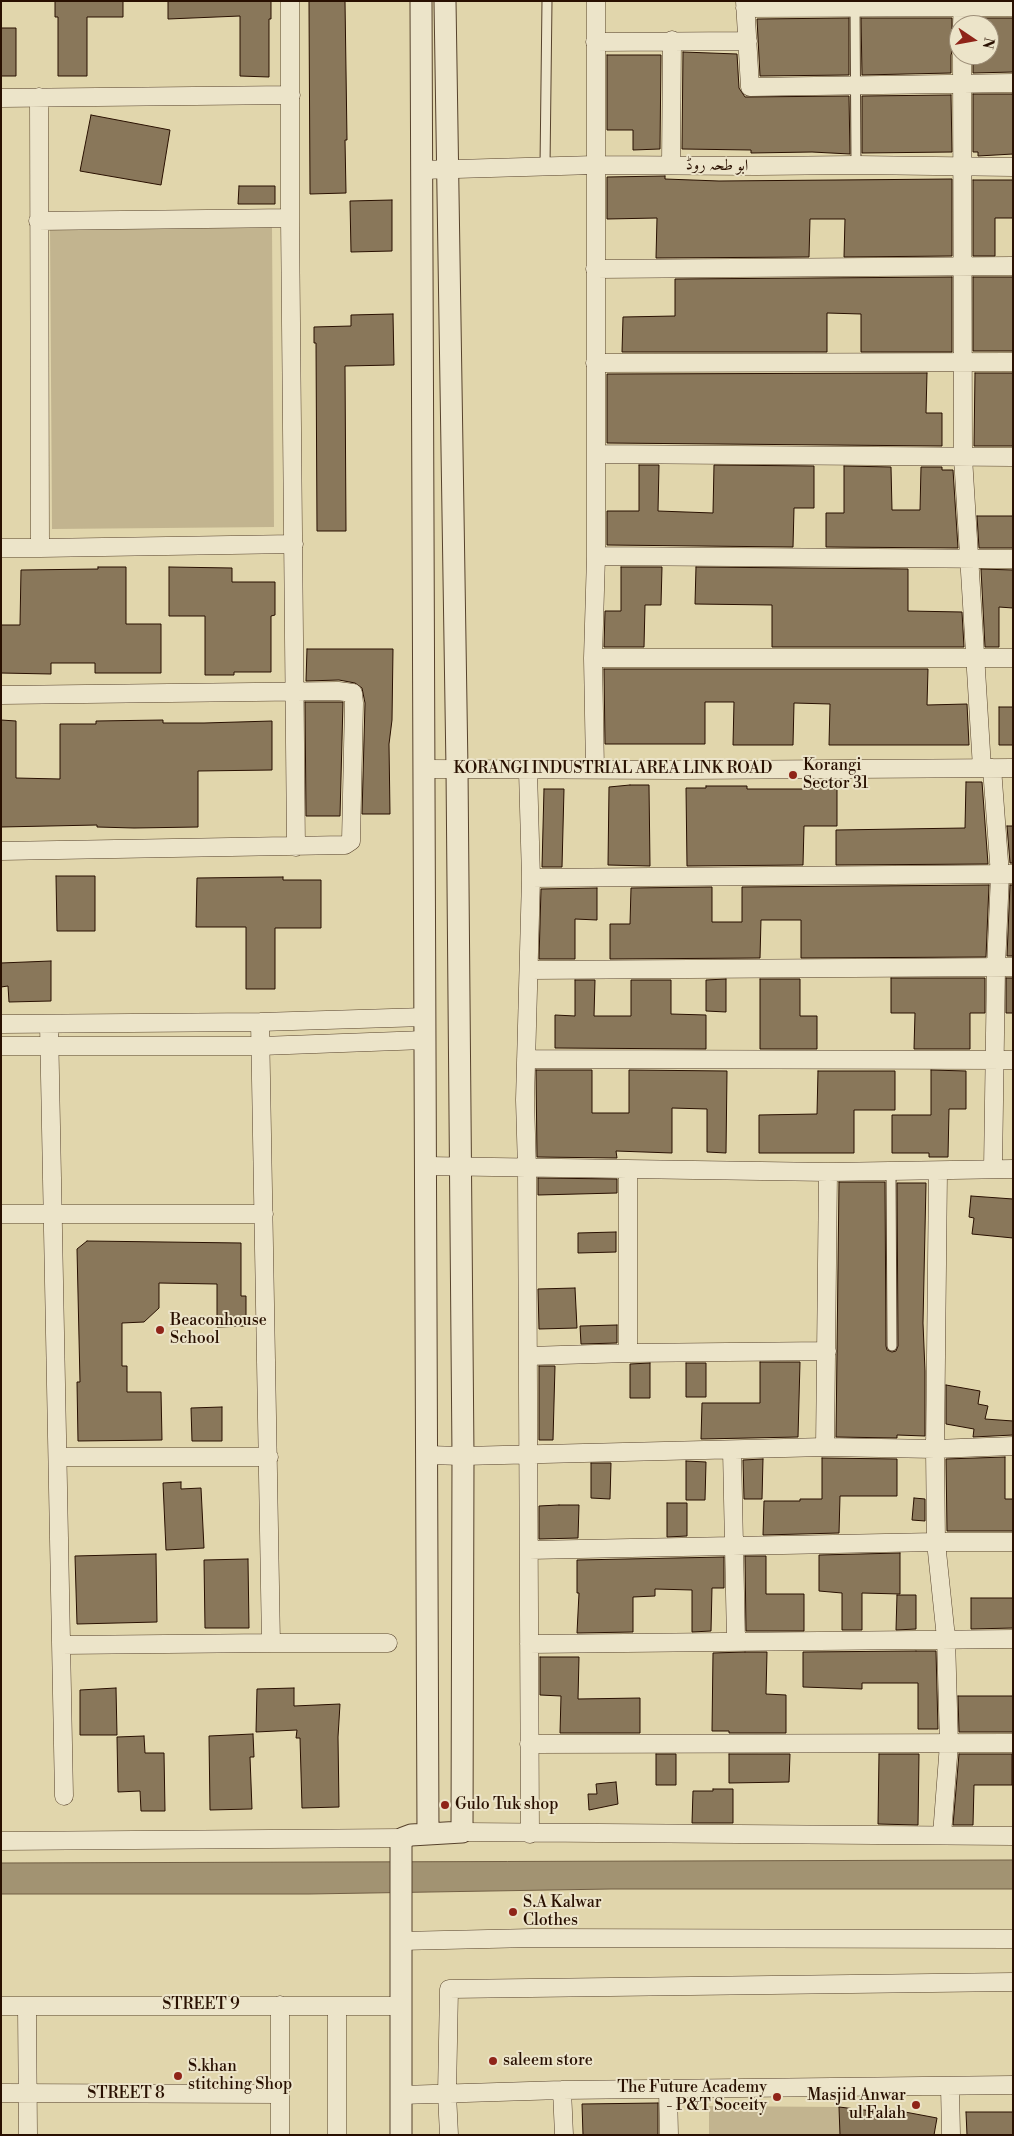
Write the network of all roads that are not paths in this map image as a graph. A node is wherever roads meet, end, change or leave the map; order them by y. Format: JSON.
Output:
{"nodes":[{"id":1,"x":290,"y":1,"type":"edge"},
{"id":2,"x":421,"y":1,"type":"edge"},
{"id":3,"x":445,"y":1,"type":"edge"},
{"id":4,"x":547,"y":1,"type":"edge"},
{"id":5,"x":596,"y":1,"type":"edge"},
{"id":6,"x":855,"y":4,"type":"edge"},
{"id":7,"x":963,"y":4,"type":"edge"},
{"id":8,"x":745,"y":5,"type":"edge"},
{"id":9,"x":1013,"y":7,"type":"edge"},
{"id":10,"x":672,"y":40,"type":"junction"},
{"id":11,"x":748,"y":41,"type":"junction"},
{"id":12,"x":595,"y":42,"type":"junction"},
{"id":13,"x":962,"y":65,"type":"edge"},
{"id":14,"x":962,"y":83,"type":"junction"},
{"id":15,"x":1013,"y":83,"type":"edge"},
{"id":16,"x":856,"y":86,"type":"junction"},
{"id":17,"x":290,"y":95,"type":"junction"},
{"id":18,"x":39,"y":97,"type":"junction"},
{"id":19,"x":1,"y":98,"type":"edge"},
{"id":20,"x":595,"y":165,"type":"junction"},
{"id":21,"x":671,"y":165,"type":"junction"},
{"id":22,"x":856,"y":165,"type":"junction"},
{"id":23,"x":545,"y":166,"type":"junction"},
{"id":24,"x":1013,"y":167,"type":"edge"},
{"id":25,"x":963,"y":168,"type":"junction"},
{"id":26,"x":447,"y":169,"type":"junction"},
{"id":27,"x":422,"y":170,"type":"junction"},
{"id":28,"x":290,"y":218,"type":"junction"},
{"id":29,"x":38,"y":221,"type":"junction"},
{"id":30,"x":962,"y":266,"type":"junction"},
{"id":31,"x":1013,"y":266,"type":"edge"},
{"id":32,"x":595,"y":270,"type":"junction"},
{"id":33,"x":962,"y":362,"type":"junction"},
{"id":34,"x":1013,"y":362,"type":"edge"},
{"id":35,"x":596,"y":363,"type":"junction"},
{"id":36,"x":596,"y":454,"type":"junction"},
{"id":37,"x":963,"y":457,"type":"junction"},
{"id":38,"x":1013,"y":457,"type":"edge"},
{"id":39,"x":294,"y":544,"type":"junction"},
{"id":40,"x":1,"y":548,"type":"edge"},
{"id":41,"x":40,"y":548,"type":"junction"},
{"id":42,"x":596,"y":556,"type":"junction"},
{"id":43,"x":969,"y":559,"type":"junction"},
{"id":44,"x":1013,"y":559,"type":"edge"},
{"id":45,"x":593,"y":658,"type":"junction"},
{"id":46,"x":975,"y":658,"type":"junction"},
{"id":47,"x":1013,"y":658,"type":"edge"},
{"id":48,"x":295,"y":692,"type":"junction"},
{"id":49,"x":1,"y":695,"type":"edge"},
{"id":50,"x":987,"y":768,"type":"junction"},
{"id":51,"x":1013,"y":768,"type":"edge"},
{"id":52,"x":457,"y":769,"type":"junction"},
{"id":53,"x":595,"y":769,"type":"junction"},
{"id":54,"x":424,"y":770,"type":"junction"},
{"id":55,"x":528,"y":771,"type":"junction"},
{"id":56,"x":296,"y":846,"type":"junction"},
{"id":57,"x":1,"y":851,"type":"edge"},
{"id":58,"x":1006,"y":874,"type":"edge"},
{"id":59,"x":531,"y":878,"type":"junction"},
{"id":60,"x":1005,"y":967,"type":"edge"},
{"id":61,"x":529,"y":970,"type":"junction"},
{"id":62,"x":425,"y":1017,"type":"junction"},
{"id":63,"x":260,"y":1022,"type":"junction"},
{"id":64,"x":1,"y":1024,"type":"edge"},
{"id":65,"x":49,"y":1024,"type":"junction"},
{"id":66,"x":425,"y":1040,"type":"junction"},
{"id":67,"x":1,"y":1046,"type":"edge"},
{"id":68,"x":49,"y":1046,"type":"junction"},
{"id":69,"x":260,"y":1046,"type":"junction"},
{"id":70,"x":526,"y":1060,"type":"junction"},
{"id":71,"x":1004,"y":1060,"type":"edge"},
{"id":72,"x":426,"y":1166,"type":"junction"},
{"id":73,"x":460,"y":1168,"type":"junction"},
{"id":74,"x":528,"y":1169,"type":"junction"},
{"id":75,"x":1013,"y":1169,"type":"edge"},
{"id":76,"x":628,"y":1170,"type":"junction"},
{"id":77,"x":993,"y":1170,"type":"junction"},
{"id":78,"x":891,"y":1171,"type":"junction"},
{"id":79,"x":828,"y":1172,"type":"junction"},
{"id":80,"x":938,"y":1172,"type":"junction"},
{"id":81,"x":1,"y":1214,"type":"edge"},
{"id":82,"x":52,"y":1214,"type":"junction"},
{"id":83,"x":264,"y":1214,"type":"junction"},
{"id":84,"x":892,"y":1346,"type":"dead end"},
{"id":85,"x":826,"y":1351,"type":"junction"},
{"id":86,"x":628,"y":1353,"type":"junction"},
{"id":87,"x":528,"y":1356,"type":"junction"},
{"id":88,"x":1013,"y":1446,"type":"edge"},
{"id":89,"x":825,"y":1447,"type":"junction"},
{"id":90,"x":935,"y":1448,"type":"junction"},
{"id":91,"x":732,"y":1450,"type":"junction"},
{"id":92,"x":427,"y":1455,"type":"junction"},
{"id":93,"x":528,"y":1455,"type":"junction"},
{"id":94,"x":463,"y":1456,"type":"junction"},
{"id":95,"x":269,"y":1457,"type":"junction"},
{"id":96,"x":58,"y":1458,"type":"junction"},
{"id":97,"x":936,"y":1542,"type":"junction"},
{"id":98,"x":1013,"y":1542,"type":"edge"},
{"id":99,"x":734,"y":1546,"type":"junction"},
{"id":100,"x":529,"y":1550,"type":"junction"},
{"id":101,"x":946,"y":1638,"type":"junction"},
{"id":102,"x":1013,"y":1639,"type":"edge"},
{"id":103,"x":736,"y":1641,"type":"junction"},
{"id":104,"x":271,"y":1643,"type":"junction"},
{"id":105,"x":388,"y":1643,"type":"dead end"},
{"id":106,"x":529,"y":1644,"type":"junction"},
{"id":107,"x":61,"y":1645,"type":"junction"},
{"id":108,"x":1013,"y":1743,"type":"edge"},
{"id":109,"x":529,"y":1744,"type":"junction"},
{"id":110,"x":949,"y":1744,"type":"junction"},
{"id":111,"x":64,"y":1796,"type":"dead end"},
{"id":112,"x":462,"y":1832,"type":"junction"},
{"id":113,"x":428,"y":1834,"type":"junction"},
{"id":114,"x":530,"y":1834,"type":"junction"},
{"id":115,"x":942,"y":1835,"type":"junction"},
{"id":116,"x":1013,"y":1836,"type":"edge"},
{"id":117,"x":1,"y":1841,"type":"edge"},
{"id":118,"x":402,"y":1847,"type":"junction"},
{"id":119,"x":1013,"y":1939,"type":"edge"},
{"id":120,"x":400,"y":1941,"type":"junction"},
{"id":121,"x":1013,"y":1982,"type":"edge"},
{"id":122,"x":280,"y":2005,"type":"junction"},
{"id":123,"x":1,"y":2006,"type":"edge"},
{"id":124,"x":27,"y":2006,"type":"junction"},
{"id":125,"x":336,"y":2006,"type":"junction"},
{"id":126,"x":400,"y":2006,"type":"junction"},
{"id":127,"x":1013,"y":2085,"type":"edge"},
{"id":128,"x":950,"y":2086,"type":"junction"},
{"id":129,"x":562,"y":2090,"type":"junction"},
{"id":130,"x":668,"y":2090,"type":"junction"},
{"id":131,"x":1,"y":2093,"type":"edge"},
{"id":132,"x":28,"y":2093,"type":"junction"},
{"id":133,"x":280,"y":2094,"type":"junction"},
{"id":134,"x":447,"y":2094,"type":"junction"},
{"id":135,"x":401,"y":2095,"type":"junction"},
{"id":136,"x":28,"y":2135,"type":"edge"},
{"id":137,"x":280,"y":2135,"type":"edge"},
{"id":138,"x":338,"y":2135,"type":"edge"},
{"id":139,"x":401,"y":2135,"type":"edge"},
{"id":140,"x":449,"y":2135,"type":"edge"},
{"id":141,"x":564,"y":2135,"type":"edge"},
{"id":142,"x":668,"y":2135,"type":"edge"},
{"id":143,"x":952,"y":2135,"type":"edge"}],
"edges":[{"from":1,"to":17,"type":"street"},
{"from":2,"to":27,"type":"street"},
{"from":3,"to":26,"type":"street"},
{"from":4,"to":23,"type":"lane"},
{"from":5,"to":12,"type":"street"},
{"from":6,"to":7,"type":"street"},
{"from":6,"to":8,"type":"street"},
{"from":6,"to":16,"type":"lane"},
{"from":7,"to":9,"type":"street"},
{"from":8,"to":11,"type":"street"},
{"from":10,"to":11,"type":"street"},
{"from":10,"to":12,"type":"street"},
{"from":10,"to":21,"type":"street"},
{"from":11,"to":16,"type":"street"},
{"from":12,"to":20,"type":"street"},
{"from":13,"to":14,"type":"street"},
{"from":14,"to":15,"type":"street"},
{"from":14,"to":16,"type":"street"},
{"from":14,"to":25,"type":"street"},
{"from":16,"to":22,"type":"lane"},
{"from":17,"to":18,"type":"street"},
{"from":17,"to":28,"type":"street"},
{"from":18,"to":19,"type":"street"},
{"from":18,"to":29,"type":"street"},
{"from":20,"to":21,"type":"street","name":"ابو طحہ روڈ"},
{"from":20,"to":23,"type":"street","name":"ابو طحہ روڈ"},
{"from":20,"to":32,"type":"street"},
{"from":21,"to":22,"type":"street","name":"ابو طحہ روڈ"},
{"from":22,"to":25,"type":"street","name":"ابو طحہ روڈ"},
{"from":23,"to":26,"type":"street","name":"ابو طحہ روڈ"},
{"from":24,"to":25,"type":"street","name":"ابو طحہ روڈ"},
{"from":25,"to":30,"type":"street"},
{"from":26,"to":27,"type":"street","name":"ابو طحہ روڈ"},
{"from":26,"to":52,"type":"street"},
{"from":27,"to":54,"type":"street"},
{"from":28,"to":29,"type":"street"},
{"from":28,"to":39,"type":"street"},
{"from":29,"to":41,"type":"street"},
{"from":30,"to":31,"type":"street"},
{"from":30,"to":32,"type":"street"},
{"from":30,"to":33,"type":"street"},
{"from":32,"to":35,"type":"street"},
{"from":33,"to":34,"type":"street"},
{"from":33,"to":35,"type":"street"},
{"from":33,"to":37,"type":"street"},
{"from":35,"to":36,"type":"street"},
{"from":36,"to":37,"type":"street"},
{"from":36,"to":42,"type":"street"},
{"from":37,"to":38,"type":"street"},
{"from":37,"to":43,"type":"street"},
{"from":39,"to":41,"type":"street"},
{"from":39,"to":48,"type":"street"},
{"from":40,"to":41,"type":"street"},
{"from":42,"to":43,"type":"street"},
{"from":42,"to":45,"type":"street"},
{"from":43,"to":44,"type":"street"},
{"from":43,"to":46,"type":"street"},
{"from":45,"to":46,"type":"street"},
{"from":45,"to":53,"type":"street"},
{"from":46,"to":47,"type":"street"},
{"from":46,"to":50,"type":"street"},
{"from":48,"to":49,"type":"street"},
{"from":48,"to":56,"type":"street"},
{"from":48,"to":56,"type":"street"},
{"from":50,"to":51,"type":"street","name":"KORANGI INDUSTRIAL AREA LINK ROAD"},
{"from":50,"to":53,"type":"street","name":"KORANGI INDUSTRIAL AREA LINK ROAD"},
{"from":50,"to":58,"type":"street"},
{"from":52,"to":54,"type":"street","name":"KORANGI INDUSTRIAL AREA LINK ROAD"},
{"from":52,"to":55,"type":"street","name":"KORANGI INDUSTRIAL AREA LINK ROAD"},
{"from":52,"to":73,"type":"street"},
{"from":53,"to":55,"type":"street","name":"KORANGI INDUSTRIAL AREA LINK ROAD"},
{"from":54,"to":62,"type":"street"},
{"from":55,"to":59,"type":"street"},
{"from":56,"to":57,"type":"street"},
{"from":58,"to":59,"type":"street"},
{"from":58,"to":60,"type":"street"},
{"from":59,"to":61,"type":"street"},
{"from":60,"to":61,"type":"street"},
{"from":60,"to":71,"type":"street"},
{"from":61,"to":70,"type":"street"},
{"from":62,"to":63,"type":"street"},
{"from":62,"to":66,"type":"street"},
{"from":63,"to":65,"type":"street"},
{"from":63,"to":69,"type":"street"},
{"from":64,"to":65,"type":"street"},
{"from":65,"to":68,"type":"street"},
{"from":66,"to":69,"type":"street"},
{"from":66,"to":72,"type":"street"},
{"from":67,"to":68,"type":"street"},
{"from":68,"to":69,"type":"street"},
{"from":68,"to":82,"type":"street"},
{"from":69,"to":83,"type":"street"},
{"from":70,"to":71,"type":"street"},
{"from":70,"to":74,"type":"street"},
{"from":71,"to":77,"type":"street"},
{"from":72,"to":73,"type":"street"},
{"from":72,"to":92,"type":"street"},
{"from":73,"to":74,"type":"street"},
{"from":73,"to":94,"type":"street"},
{"from":74,"to":76,"type":"street"},
{"from":74,"to":87,"type":"street"},
{"from":75,"to":77,"type":"street"},
{"from":76,"to":79,"type":"street"},
{"from":76,"to":86,"type":"street"},
{"from":77,"to":80,"type":"street"},
{"from":78,"to":79,"type":"street"},
{"from":78,"to":80,"type":"street"},
{"from":78,"to":84,"type":"lane"},
{"from":79,"to":85,"type":"street"},
{"from":80,"to":90,"type":"street"},
{"from":81,"to":82,"type":"street"},
{"from":82,"to":83,"type":"street"},
{"from":82,"to":96,"type":"street"},
{"from":83,"to":95,"type":"street"},
{"from":85,"to":86,"type":"street"},
{"from":85,"to":89,"type":"street"},
{"from":86,"to":87,"type":"street"},
{"from":87,"to":93,"type":"street"},
{"from":88,"to":90,"type":"street"},
{"from":89,"to":90,"type":"street"},
{"from":89,"to":91,"type":"street"},
{"from":90,"to":97,"type":"street"},
{"from":91,"to":93,"type":"street"},
{"from":91,"to":99,"type":"street"},
{"from":92,"to":94,"type":"street"},
{"from":92,"to":113,"type":"street"},
{"from":93,"to":94,"type":"street"},
{"from":93,"to":100,"type":"street"},
{"from":94,"to":112,"type":"street"},
{"from":95,"to":96,"type":"street"},
{"from":95,"to":104,"type":"street"},
{"from":96,"to":107,"type":"street"},
{"from":97,"to":98,"type":"street"},
{"from":97,"to":99,"type":"street"},
{"from":97,"to":101,"type":"street"},
{"from":99,"to":100,"type":"street"},
{"from":99,"to":103,"type":"street"},
{"from":100,"to":106,"type":"street"},
{"from":101,"to":102,"type":"street"},
{"from":101,"to":103,"type":"street"},
{"from":101,"to":110,"type":"street"},
{"from":103,"to":106,"type":"street"},
{"from":104,"to":105,"type":"street"},
{"from":104,"to":107,"type":"street"},
{"from":106,"to":109,"type":"street"},
{"from":107,"to":111,"type":"street"},
{"from":108,"to":110,"type":"street"},
{"from":109,"to":110,"type":"street"},
{"from":109,"to":114,"type":"street"},
{"from":110,"to":115,"type":"street"},
{"from":112,"to":113,"type":"street"},
{"from":112,"to":114,"type":"street"},
{"from":113,"to":118,"type":"street"},
{"from":114,"to":115,"type":"street"},
{"from":115,"to":116,"type":"street"},
{"from":117,"to":118,"type":"street"},
{"from":118,"to":120,"type":"street"},
{"from":119,"to":120,"type":"street"},
{"from":120,"to":126,"type":"street"},
{"from":121,"to":134,"type":"street"},
{"from":122,"to":124,"type":"street","name":"STREET 9"},
{"from":122,"to":125,"type":"street","name":"STREET 9"},
{"from":122,"to":133,"type":"street"},
{"from":123,"to":124,"type":"street","name":"STREET 9"},
{"from":124,"to":132,"type":"street"},
{"from":125,"to":126,"type":"street","name":"STREET 9"},
{"from":125,"to":138,"type":"street"},
{"from":126,"to":135,"type":"street"},
{"from":127,"to":128,"type":"street"},
{"from":128,"to":130,"type":"street"},
{"from":128,"to":143,"type":"street"},
{"from":129,"to":130,"type":"street"},
{"from":129,"to":134,"type":"street"},
{"from":129,"to":141,"type":"street"},
{"from":130,"to":142,"type":"street"},
{"from":131,"to":132,"type":"street","name":"STREET 8"},
{"from":132,"to":133,"type":"street","name":"STREET 8"},
{"from":132,"to":136,"type":"street"},
{"from":133,"to":137,"type":"street"},
{"from":134,"to":135,"type":"street"},
{"from":134,"to":140,"type":"street"},
{"from":135,"to":139,"type":"street"}]}
